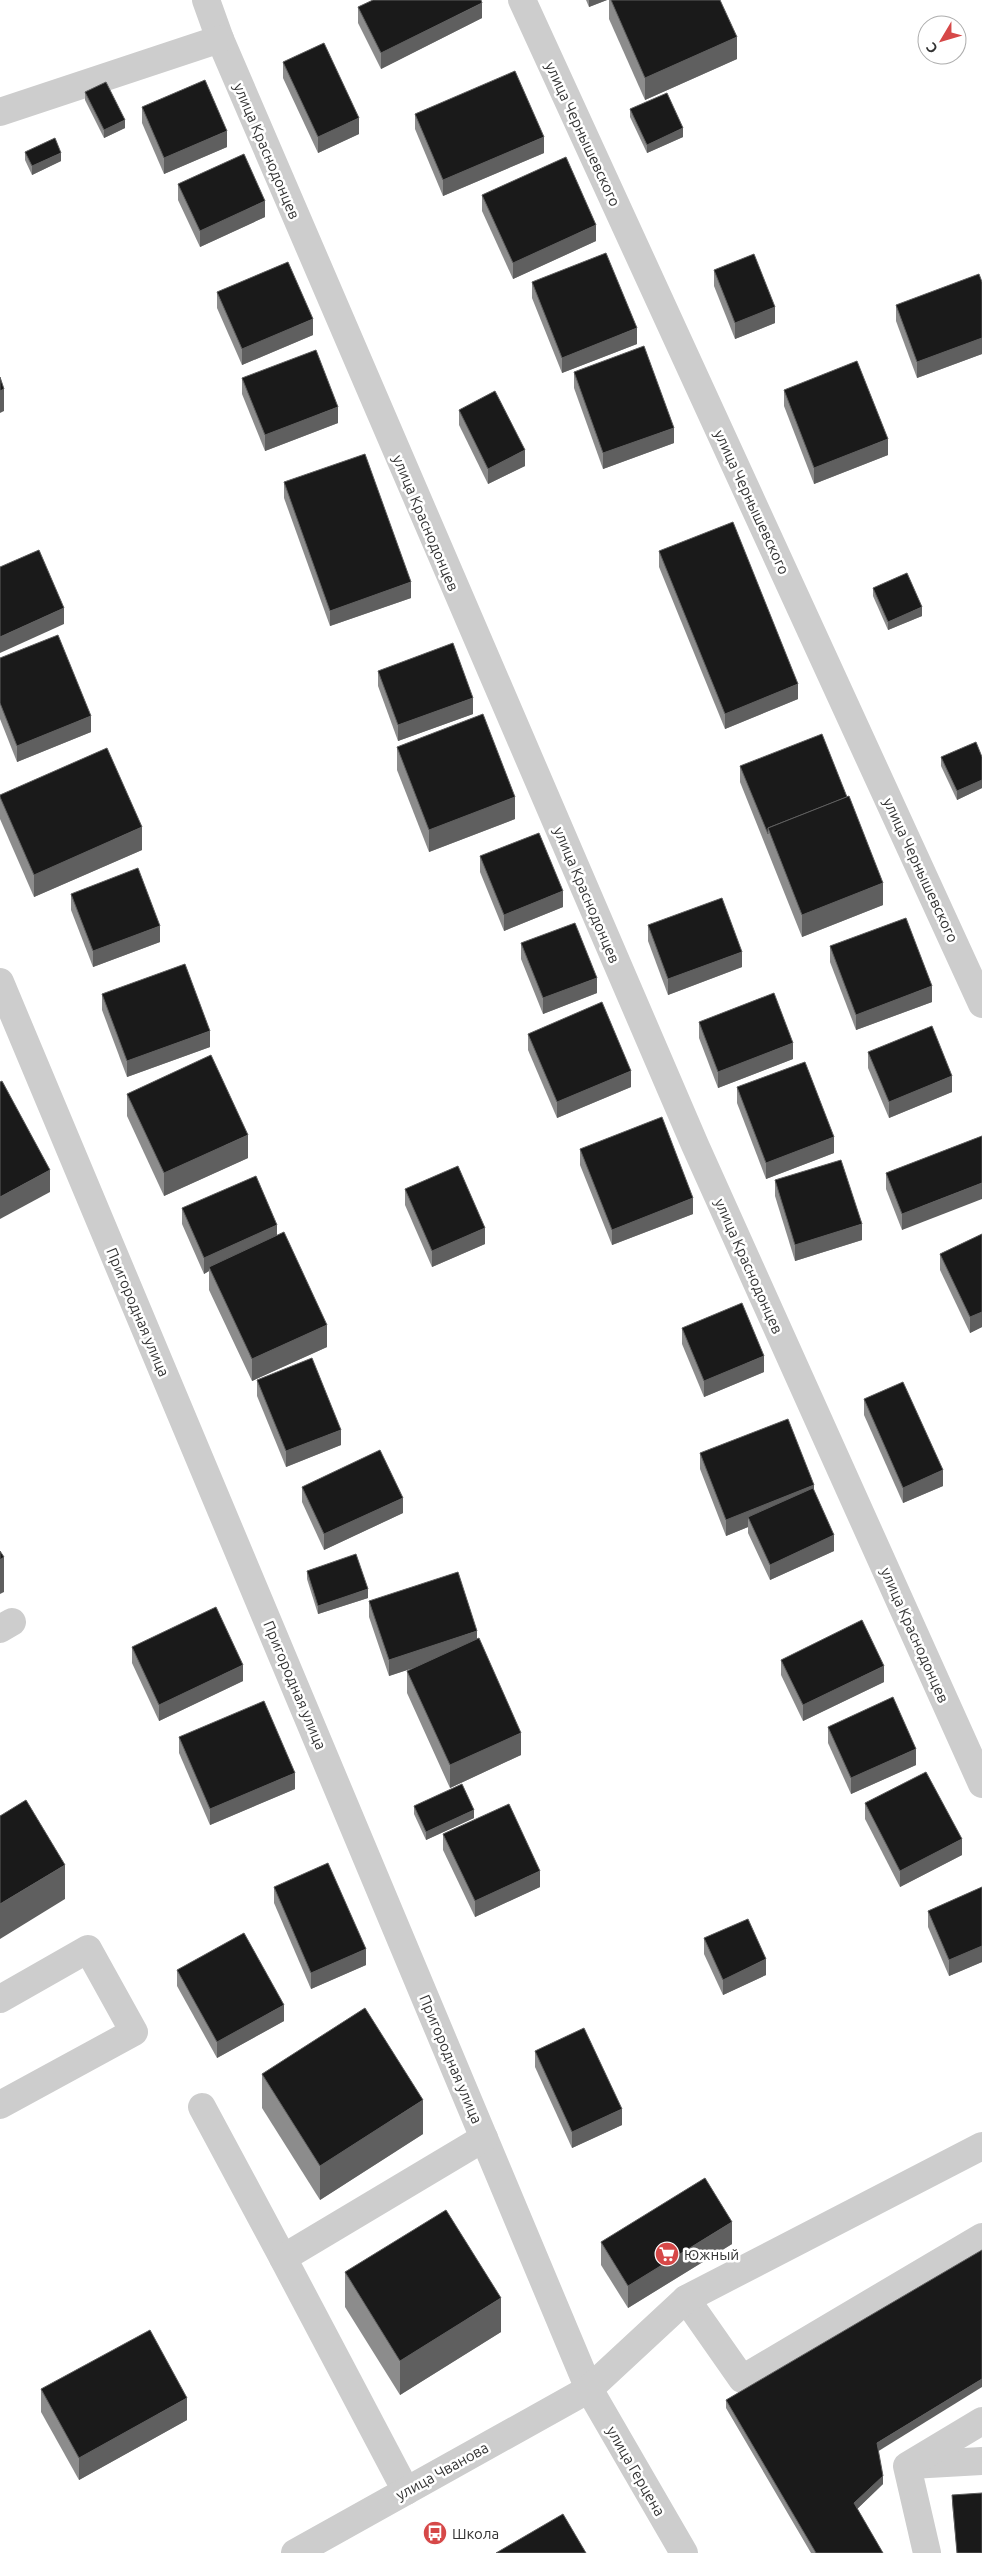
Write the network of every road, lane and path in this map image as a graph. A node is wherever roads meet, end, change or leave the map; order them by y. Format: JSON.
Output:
{"nodes":[{"id":1,"x":206,"y":0,"type":"edge"},
{"id":2,"x":522,"y":0,"type":"edge"},
{"id":3,"x":220,"y":39,"type":"junction"},
{"id":4,"x":0,"y":112,"type":"edge"},
{"id":5,"x":0,"y":982,"type":"edge"},
{"id":6,"x":982,"y":1004,"type":"edge"},
{"id":7,"x":982,"y":1784,"type":"edge"},
{"id":8,"x":0,"y":1999,"type":"edge"},
{"id":9,"x":0,"y":2105,"type":"edge"},
{"id":10,"x":202,"y":2107,"type":"dead end"},
{"id":11,"x":484,"y":2138,"type":"junction"},
{"id":12,"x":982,"y":2146,"type":"edge"},
{"id":13,"x":982,"y":2238,"type":"edge"},
{"id":14,"x":283,"y":2258,"type":"junction"},
{"id":15,"x":686,"y":2299,"type":"junction"},
{"id":16,"x":589,"y":2389,"type":"junction"},
{"id":17,"x":982,"y":2421,"type":"edge"},
{"id":18,"x":982,"y":2461,"type":"edge"},
{"id":19,"x":907,"y":2466,"type":"junction"},
{"id":20,"x":406,"y":2491,"type":"junction"},
{"id":21,"x":295,"y":2553,"type":"edge"},
{"id":22,"x":684,"y":2553,"type":"edge"},
{"id":23,"x":927,"y":2553,"type":"edge"}],
"edges":[{"from":1,"to":3,"type":"street","name":"улица Краснодонцев"},
{"from":2,"to":6,"type":"street","name":"улица Чернышевского"},
{"from":3,"to":4,"type":"street"},
{"from":3,"to":7,"type":"street","name":"улица Краснодонцев"},
{"from":5,"to":11,"type":"street","name":"Пригородная улица"},
{"from":8,"to":9,"type":"street"},
{"from":10,"to":14,"type":"street"},
{"from":11,"to":14,"type":"street"},
{"from":11,"to":16,"type":"street","name":"Пригородная улица"},
{"from":12,"to":15,"type":"street","name":"улица Чванова"},
{"from":13,"to":15,"type":"street"},
{"from":14,"to":20,"type":"street"},
{"from":15,"to":16,"type":"street","name":"улица Чванова"},
{"from":16,"to":20,"type":"street","name":"улица Чванова"},
{"from":16,"to":22,"type":"street","name":"улица Герцена"},
{"from":17,"to":19,"type":"street"},
{"from":18,"to":19,"type":"street"},
{"from":19,"to":23,"type":"street"},
{"from":20,"to":21,"type":"street","name":"улица Чванова"}]}
